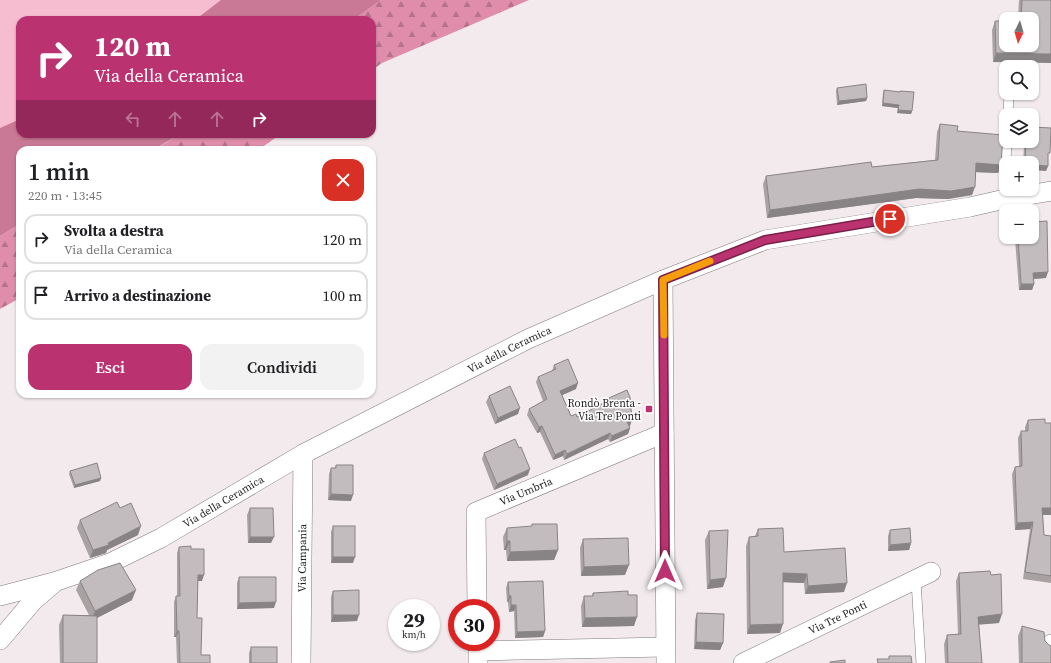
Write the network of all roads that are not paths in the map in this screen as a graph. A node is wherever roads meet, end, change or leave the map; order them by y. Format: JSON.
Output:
{"nodes":[{"id":1,"x":1051,"y":191,"type":"edge"},
{"id":2,"x":1005,"y":196,"type":"edge"},
{"id":3,"x":1005,"y":199,"type":"junction"},
{"id":4,"x":663,"y":280,"type":"junction"},
{"id":5,"x":664,"y":433,"type":"junction"},
{"id":6,"x":303,"y":454,"type":"junction"},
{"id":7,"x":924,"y":576,"type":"joint"},
{"id":8,"x":54,"y":582,"type":"junction"},
{"id":9,"x":0,"y":596,"type":"edge"},
{"id":10,"x":477,"y":599,"type":"edge"},
{"id":11,"x":0,"y":640,"type":"edge"},
{"id":12,"x":478,"y":652,"type":"edge"},
{"id":13,"x":666,"y":655,"type":"edge"},
{"id":14,"x":301,"y":663,"type":"edge"},
{"id":15,"x":743,"y":663,"type":"edge"},
{"id":16,"x":921,"y":663,"type":"edge"}],
"edges":[{"from":1,"to":3,"type":"street","name":"Via della Ceramica"},
{"from":2,"to":3,"type":"lane"},
{"from":3,"to":4,"type":"street","name":"Via della Ceramica"},
{"from":4,"to":5,"type":"street"},
{"from":4,"to":6,"type":"street","name":"Via della Ceramica"},
{"from":5,"to":10,"type":"street","name":"Via Umbria"},
{"from":5,"to":13,"type":"street"},
{"from":6,"to":8,"type":"street","name":"Via della Ceramica"},
{"from":6,"to":14,"type":"street","name":"Via Campania"},
{"from":7,"to":15,"type":"street","name":"Via Tre Ponti"},
{"from":7,"to":16,"type":"lane"},
{"from":8,"to":9,"type":"street","name":"Via della Ceramica"},
{"from":8,"to":11,"type":"street"},
{"from":12,"to":13,"type":"street"}]}
